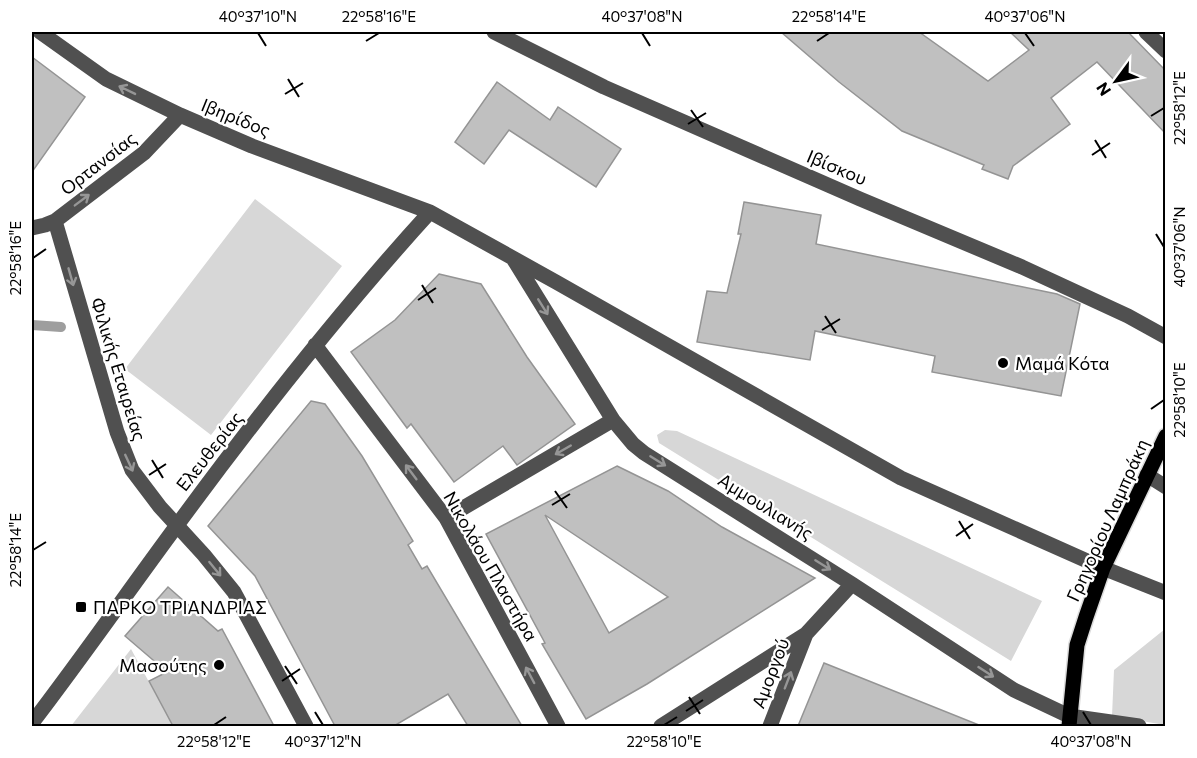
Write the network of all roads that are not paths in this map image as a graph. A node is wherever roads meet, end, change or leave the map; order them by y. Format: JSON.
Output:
{"nodes":[{"id":1,"x":40,"y":32,"type":"edge"},
{"id":2,"x":494,"y":32,"type":"edge"},
{"id":3,"x":1146,"y":32,"type":"edge"},
{"id":4,"x":1166,"y":51,"type":"edge"},
{"id":5,"x":180,"y":115,"type":"junction"},
{"id":6,"x":430,"y":213,"type":"junction"},
{"id":7,"x":55,"y":220,"type":"junction"},
{"id":8,"x":32,"y":228,"type":"edge"},
{"id":9,"x":512,"y":257,"type":"junction"},
{"id":10,"x":1166,"y":337,"type":"edge"},
{"id":11,"x":315,"y":345,"type":"junction"},
{"id":12,"x":613,"y":420,"type":"junction"},
{"id":13,"x":1166,"y":436,"type":"edge"},
{"id":14,"x":1147,"y":475,"type":"junction"},
{"id":15,"x":1166,"y":487,"type":"edge"},
{"id":16,"x":446,"y":518,"type":"junction"},
{"id":17,"x":176,"y":526,"type":"junction"},
{"id":18,"x":1103,"y":568,"type":"junction"},
{"id":19,"x":852,"y":584,"type":"junction"},
{"id":20,"x":1166,"y":593,"type":"edge"},
{"id":21,"x":806,"y":634,"type":"junction"},
{"id":22,"x":1069,"y":721,"type":"edge"},
{"id":23,"x":32,"y":723,"type":"edge"},
{"id":24,"x":306,"y":726,"type":"edge"},
{"id":25,"x":558,"y":726,"type":"edge"},
{"id":26,"x":661,"y":726,"type":"edge"},
{"id":27,"x":770,"y":726,"type":"edge"},
{"id":28,"x":1139,"y":726,"type":"edge"}],
"edges":[{"from":5,"to":1,"type":"street","name":"Ιβηρίδος","one_way":true},
{"from":2,"to":10,"type":"street","name":"Ιβίσκου"},
{"from":3,"to":4,"type":"street"},
{"from":5,"to":6,"type":"street","name":"Ιβηρίδος"},
{"from":7,"to":5,"type":"street","name":"Ορτανσίας","one_way":true},
{"from":6,"to":9,"type":"street","name":"Αμμουλιανής"},
{"from":6,"to":11,"type":"street","name":"Ελευθερίας"},
{"from":7,"to":8,"type":"street","name":"Ορτανσίας"},
{"from":7,"to":17,"type":"street","name":"Φιλικής Εταιρείας","one_way":true},
{"from":9,"to":12,"type":"street","name":"Αμμουλιανής","one_way":true},
{"from":9,"to":18,"type":"street","name":"Αμμουλιανής"},
{"from":16,"to":11,"type":"street","name":"Νικολάου Πλαστήρα","one_way":true},
{"from":11,"to":17,"type":"street","name":"Ελευθερίας"},
{"from":12,"to":16,"type":"street","one_way":true},
{"from":12,"to":19,"type":"street","name":"Αμμουλιανής","one_way":true},
{"from":13,"to":14,"type":"main road","name":"Γρηγορίου Λαμπράκη"},
{"from":14,"to":15,"type":"street"},
{"from":14,"to":18,"type":"main road","name":"Γρηγορίου Λαμπράκη"},
{"from":25,"to":16,"type":"street","name":"Νικολάου Πλαστήρα","one_way":true},
{"from":17,"to":23,"type":"street","name":"Ελευθερίας"},
{"from":17,"to":24,"type":"street","name":"Φιλικής Εταιρείας","one_way":true},
{"from":18,"to":20,"type":"street","name":"Αμμουλιανής"},
{"from":18,"to":22,"type":"main road","name":"Γρηγορίου Λαμπράκη"},
{"from":19,"to":21,"type":"street"},
{"from":19,"to":22,"type":"street","name":"Αμμουλιανής","one_way":true},
{"from":21,"to":26,"type":"street"},
{"from":27,"to":21,"type":"street","name":"Αμοργού","one_way":true},
{"from":22,"to":28,"type":"street","name":"Αμμουλιανής"}]}
